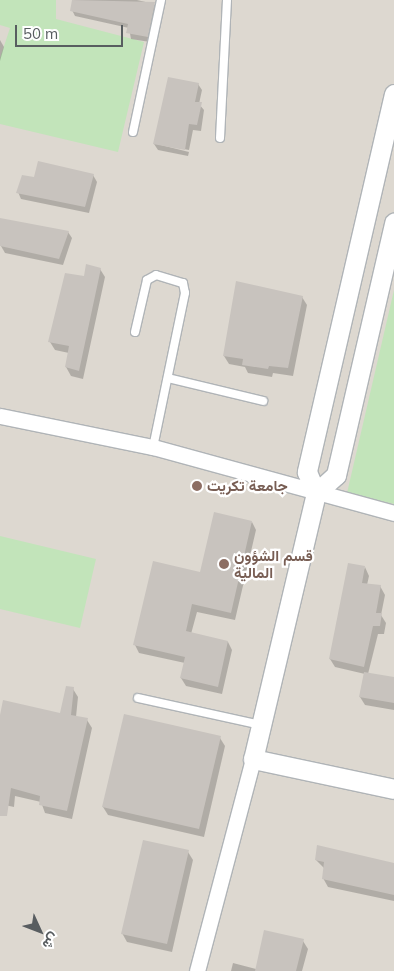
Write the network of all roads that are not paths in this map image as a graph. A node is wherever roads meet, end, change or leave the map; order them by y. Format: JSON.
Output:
{"nodes":[{"id":1,"x":161,"y":0,"type":"edge"},
{"id":2,"x":227,"y":0,"type":"edge"},
{"id":3,"x":394,"y":94,"type":"edge"},
{"id":4,"x":134,"y":132,"type":"dead end"},
{"id":5,"x":220,"y":138,"type":"dead end"},
{"id":6,"x":394,"y":223,"type":"edge"},
{"id":7,"x":135,"y":332,"type":"dead end"},
{"id":8,"x":168,"y":378,"type":"junction"},
{"id":9,"x":263,"y":401,"type":"dead end"},
{"id":10,"x":0,"y":416,"type":"edge"},
{"id":11,"x":153,"y":447,"type":"junction"},
{"id":12,"x":316,"y":493,"type":"junction"},
{"id":13,"x":394,"y":513,"type":"edge"},
{"id":14,"x":138,"y":698,"type":"dead end"},
{"id":15,"x":261,"y":725,"type":"junction"},
{"id":16,"x":253,"y":759,"type":"junction"},
{"id":17,"x":394,"y":789,"type":"edge"},
{"id":18,"x":197,"y":971,"type":"edge"}],
"edges":[{"from":1,"to":4,"type":"lane"},
{"from":2,"to":5,"type":"lane"},
{"from":3,"to":12,"type":"street"},
{"from":6,"to":12,"type":"street"},
{"from":7,"to":8,"type":"lane"},
{"from":8,"to":9,"type":"lane"},
{"from":8,"to":11,"type":"lane"},
{"from":10,"to":11,"type":"street"},
{"from":11,"to":12,"type":"street"},
{"from":12,"to":13,"type":"street"},
{"from":12,"to":15,"type":"street"},
{"from":14,"to":15,"type":"lane"},
{"from":15,"to":16,"type":"street"},
{"from":16,"to":17,"type":"street"},
{"from":16,"to":18,"type":"street"}]}
